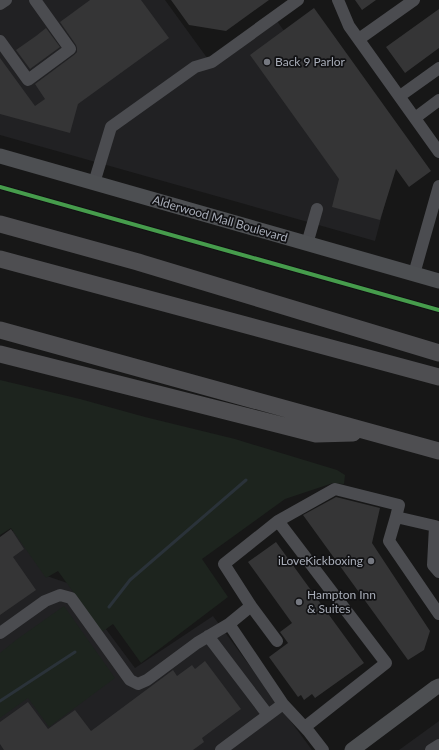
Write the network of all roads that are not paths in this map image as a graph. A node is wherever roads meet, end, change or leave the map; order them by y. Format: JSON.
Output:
{"nodes":[{"id":1,"x":6,"y":0,"type":"edge"},
{"id":2,"x":35,"y":0,"type":"edge"},
{"id":3,"x":298,"y":0,"type":"edge"},
{"id":4,"x":338,"y":0,"type":"edge"},
{"id":5,"x":414,"y":0,"type":"edge"},
{"id":6,"x":0,"y":4,"type":"edge"},
{"id":7,"x":359,"y":39,"type":"junction"},
{"id":8,"x":0,"y":41,"type":"edge"},
{"id":9,"x":439,"y":68,"type":"edge"},
{"id":10,"x":400,"y":96,"type":"junction"},
{"id":11,"x":439,"y":100,"type":"edge"},
{"id":12,"x":415,"y":118,"type":"junction"},
{"id":13,"x":437,"y":144,"type":"edge"},
{"id":14,"x":0,"y":156,"type":"edge"},
{"id":15,"x":94,"y":183,"type":"junction"},
{"id":16,"x":439,"y":186,"type":"edge"},
{"id":17,"x":317,"y":208,"type":"dead end"},
{"id":18,"x":0,"y":214,"type":"edge"},
{"id":19,"x":0,"y":224,"type":"edge"},
{"id":20,"x":307,"y":244,"type":"junction"},
{"id":21,"x":0,"y":259,"type":"edge"},
{"id":22,"x":138,"y":262,"type":"junction"},
{"id":23,"x":414,"y":274,"type":"junction"},
{"id":24,"x":439,"y":281,"type":"edge"},
{"id":25,"x":0,"y":330,"type":"edge"},
{"id":26,"x":439,"y":353,"type":"edge"},
{"id":27,"x":0,"y":354,"type":"edge"},
{"id":28,"x":439,"y":377,"type":"edge"},
{"id":29,"x":369,"y":432,"type":"junction"},
{"id":30,"x":439,"y":452,"type":"edge"},
{"id":31,"x":396,"y":516,"type":"junction"},
{"id":32,"x":278,"y":521,"type":"junction"},
{"id":33,"x":439,"y":572,"type":"edge"},
{"id":34,"x":252,"y":606,"type":"junction"},
{"id":35,"x":439,"y":614,"type":"edge"},
{"id":36,"x":228,"y":624,"type":"junction"},
{"id":37,"x":0,"y":633,"type":"edge"},
{"id":38,"x":208,"y":636,"type":"junction"},
{"id":39,"x":277,"y":641,"type":"dead end"},
{"id":40,"x":439,"y":686,"type":"edge"},
{"id":41,"x":283,"y":704,"type":"junction"},
{"id":42,"x":268,"y":715,"type":"junction"},
{"id":43,"x":305,"y":727,"type":"junction"},
{"id":44,"x":439,"y":745,"type":"edge"},
{"id":45,"x":221,"y":750,"type":"edge"},
{"id":46,"x":323,"y":750,"type":"edge"},
{"id":47,"x":352,"y":750,"type":"edge"},
{"id":48,"x":431,"y":750,"type":"edge"}],
"edges":[{"from":1,"to":6,"type":"street"},
{"from":2,"to":8,"type":"street"},
{"from":3,"to":15,"type":"street"},
{"from":4,"to":7,"type":"street"},
{"from":5,"to":7,"type":"street"},
{"from":7,"to":10,"type":"street"},
{"from":9,"to":10,"type":"street"},
{"from":10,"to":12,"type":"street"},
{"from":11,"to":12,"type":"street"},
{"from":12,"to":13,"type":"street"},
{"from":14,"to":15,"type":"main road","name":"Alderwood Mall Boulevard"},
{"from":15,"to":20,"type":"main road","name":"Alderwood Mall Boulevard"},
{"from":16,"to":23,"type":"street"},
{"from":17,"to":20,"type":"street"},
{"from":18,"to":22,"type":"highway"},
{"from":19,"to":22,"type":"highway"},
{"from":20,"to":23,"type":"main road","name":"Alderwood Mall Boulevard"},
{"from":21,"to":28,"type":"highway"},
{"from":22,"to":26,"type":"highway"},
{"from":23,"to":24,"type":"main road","name":"Alderwood Mall Boulevard"},
{"from":25,"to":29,"type":"highway"},
{"from":27,"to":29,"type":"highway"},
{"from":29,"to":30,"type":"highway"},
{"from":31,"to":32,"type":"street"},
{"from":31,"to":33,"type":"street"},
{"from":31,"to":35,"type":"street"},
{"from":32,"to":34,"type":"street"},
{"from":32,"to":43,"type":"street"},
{"from":34,"to":36,"type":"street"},
{"from":34,"to":39,"type":"street"},
{"from":36,"to":38,"type":"street"},
{"from":36,"to":41,"type":"street"},
{"from":37,"to":38,"type":"street"},
{"from":38,"to":42,"type":"street"},
{"from":40,"to":47,"type":"main road"},
{"from":41,"to":42,"type":"street"},
{"from":41,"to":43,"type":"street"},
{"from":42,"to":45,"type":"street"},
{"from":43,"to":46,"type":"street"},
{"from":44,"to":48,"type":"street"}]}
